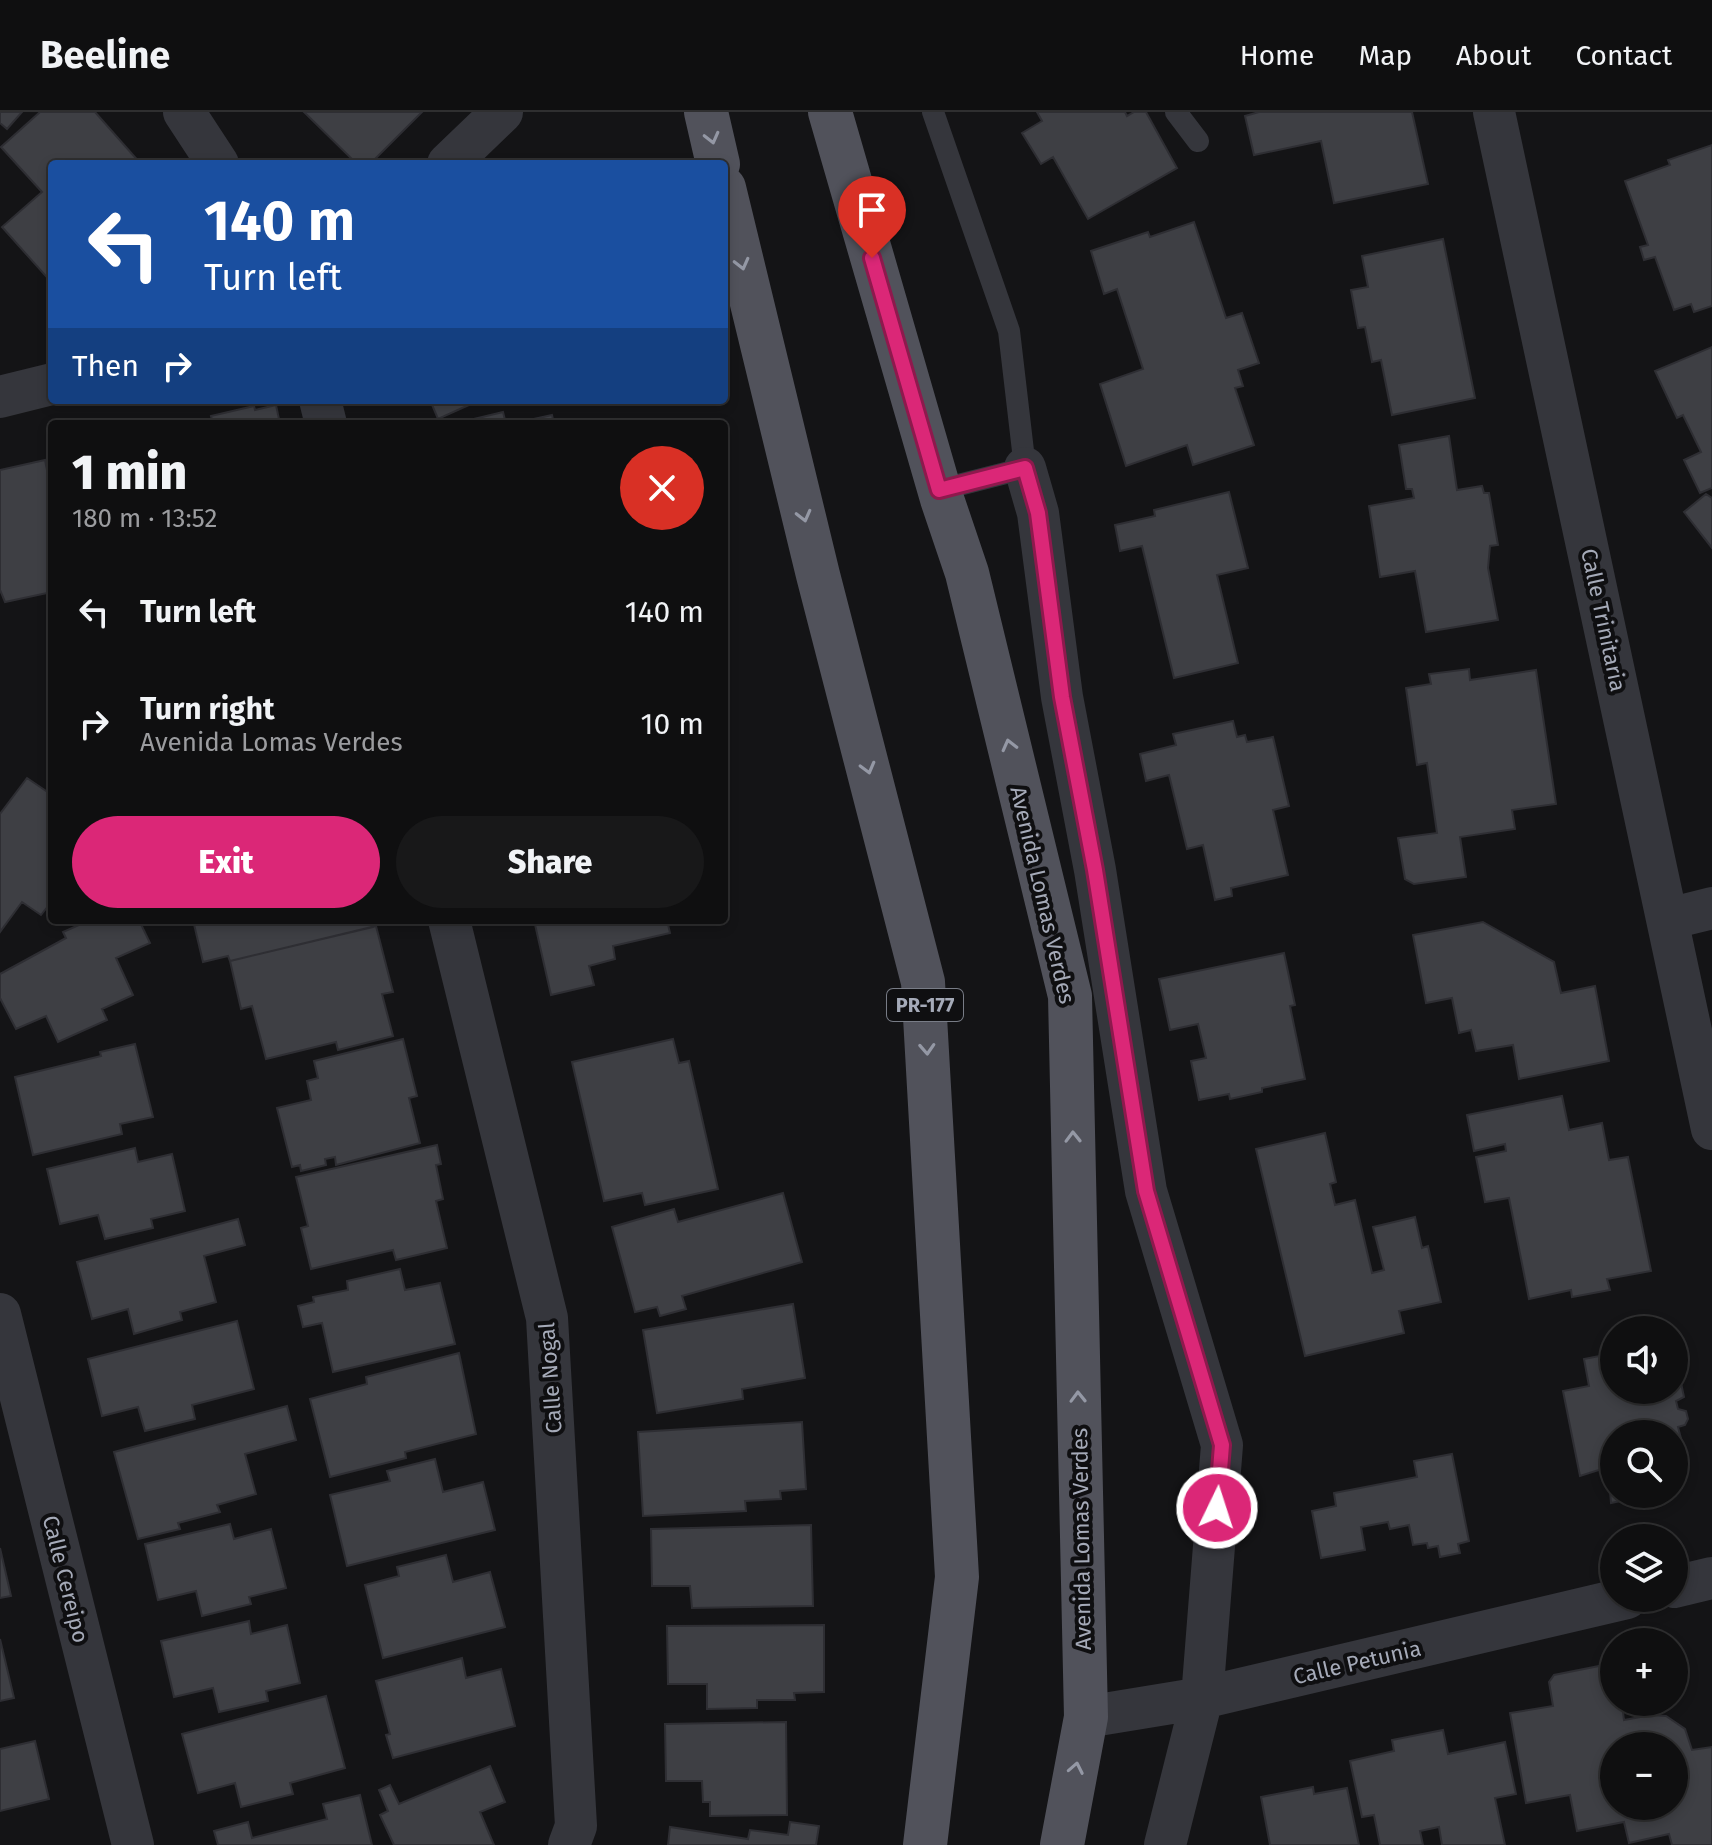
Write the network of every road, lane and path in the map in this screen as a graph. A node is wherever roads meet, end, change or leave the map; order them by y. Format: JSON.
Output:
{"nodes":[{"id":1,"x":184,"y":112,"type":"edge"},
{"id":2,"x":502,"y":112,"type":"edge"},
{"id":3,"x":706,"y":112,"type":"edge"},
{"id":4,"x":830,"y":112,"type":"edge"},
{"id":5,"x":933,"y":112,"type":"edge"},
{"id":6,"x":1176,"y":112,"type":"edge"},
{"id":7,"x":1494,"y":112,"type":"edge"},
{"id":8,"x":1198,"y":141,"type":"dead end"},
{"id":9,"x":215,"y":160,"type":"edge"},
{"id":10,"x":452,"y":160,"type":"edge"},
{"id":11,"x":717,"y":160,"type":"edge"},
{"id":12,"x":728,"y":204,"type":"edge"},
{"id":13,"x":48,"y":385,"type":"edge"},
{"id":14,"x":0,"y":397,"type":"edge"},
{"id":15,"x":1025,"y":468,"type":"junction"},
{"id":16,"x":939,"y":490,"type":"junction"},
{"id":17,"x":1712,"y":908,"type":"edge"},
{"id":18,"x":1668,"y":919,"type":"junction"},
{"id":19,"x":450,"y":924,"type":"edge"},
{"id":20,"x":1712,"y":1129,"type":"edge"},
{"id":21,"x":0,"y":1314,"type":"edge"},
{"id":22,"x":1712,"y":1578,"type":"edge"},
{"id":23,"x":1688,"y":1584,"type":"edge"},
{"id":24,"x":1600,"y":1604,"type":"edge"},
{"id":25,"x":1202,"y":1698,"type":"junction"},
{"id":26,"x":1086,"y":1717,"type":"junction"},
{"id":27,"x":133,"y":1845,"type":"edge"},
{"id":28,"x":569,"y":1845,"type":"edge"},
{"id":29,"x":925,"y":1845,"type":"edge"},
{"id":30,"x":1062,"y":1845,"type":"edge"},
{"id":31,"x":1165,"y":1845,"type":"edge"}],
"edges":[{"from":1,"to":9,"type":"street"},
{"from":2,"to":10,"type":"street"},
{"from":3,"to":11,"type":"main road","one_way":true},
{"from":4,"to":16,"type":"main road","name":"Avenida Lomas Verdes"},
{"from":5,"to":15,"type":"lane"},
{"from":6,"to":8,"type":"lane"},
{"from":7,"to":18,"type":"street","name":"Calle Trinitaria"},
{"from":12,"to":29,"type":"main road","number":"PR-177","one_way":true},
{"from":13,"to":14,"type":"street"},
{"from":15,"to":16,"type":"lane"},
{"from":15,"to":25,"type":"street"},
{"from":26,"to":16,"type":"main road","name":"Avenida Lomas Verdes","one_way":true},
{"from":17,"to":18,"type":"street"},
{"from":18,"to":20,"type":"street","name":"Calle Trinitaria"},
{"from":19,"to":28,"type":"street","name":"Calle Nogal"},
{"from":21,"to":27,"type":"street","name":"Calle Cereipo"},
{"from":22,"to":23,"type":"street"},
{"from":24,"to":25,"type":"street","name":"Calle Petunia"},
{"from":25,"to":26,"type":"street","name":"Calle Petunia"},
{"from":25,"to":31,"type":"street"},
{"from":30,"to":26,"type":"main road","name":"Avenida Lomas Verdes","one_way":true}]}
